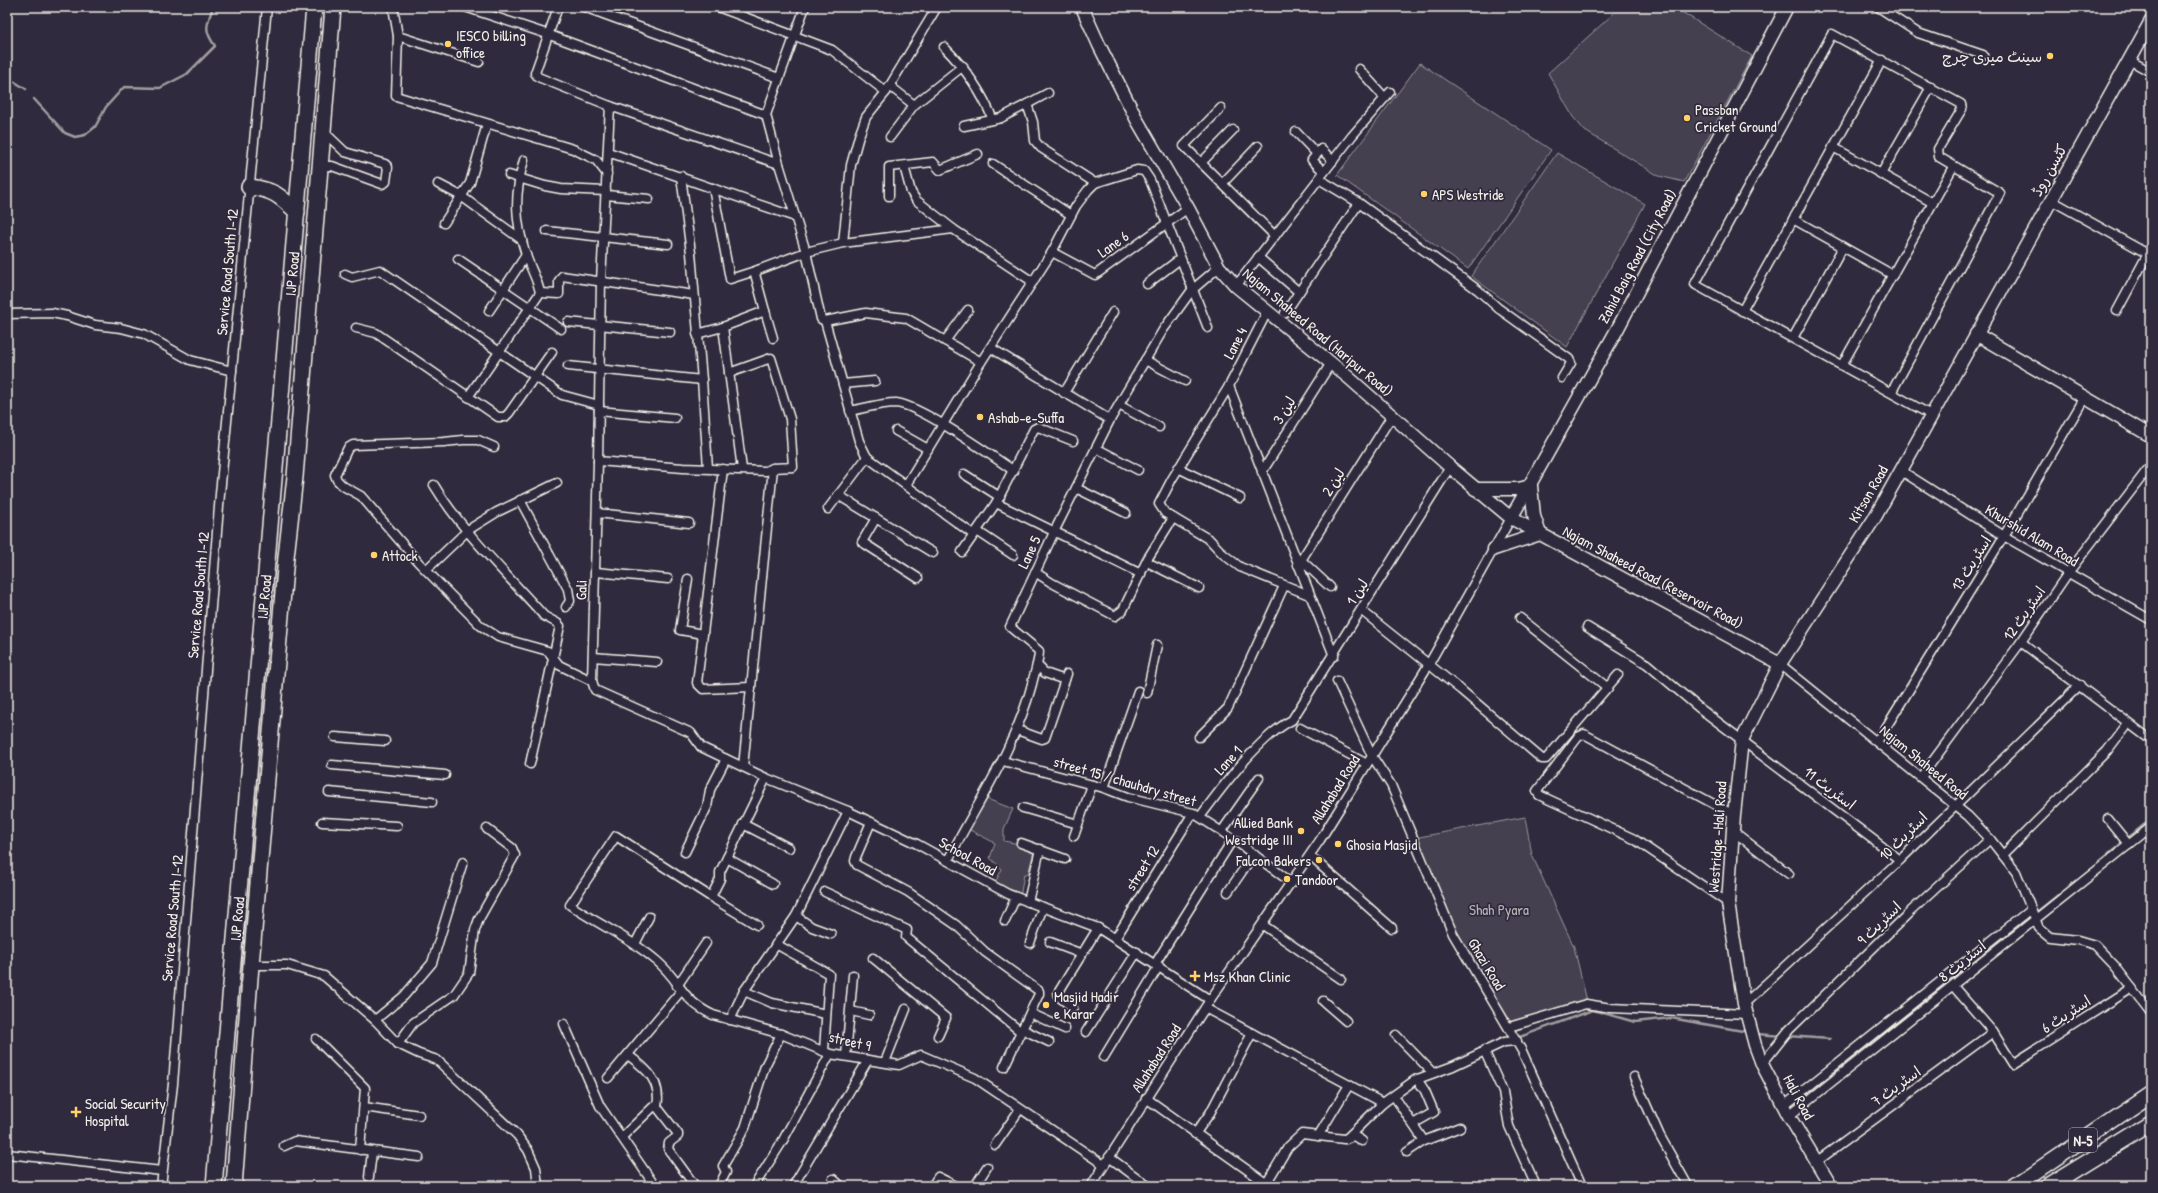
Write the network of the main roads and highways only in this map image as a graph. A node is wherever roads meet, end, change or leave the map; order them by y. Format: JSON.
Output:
{"nodes":[{"id":1,"x":314,"y":7,"type":"edge"},
{"id":2,"x":333,"y":7,"type":"edge"},
{"id":3,"x":1082,"y":7,"type":"edge"},
{"id":4,"x":1787,"y":7,"type":"edge"},
{"id":5,"x":2151,"y":21,"type":"edge"},
{"id":6,"x":249,"y":187,"type":"road end"},
{"id":7,"x":297,"y":212,"type":"junction"},
{"id":8,"x":1976,"y":334,"type":"junction"},
{"id":9,"x":2151,"y":436,"type":"edge"},
{"id":10,"x":1531,"y":486,"type":"junction"},
{"id":11,"x":1475,"y":489,"type":"junction"},
{"id":12,"x":1511,"y":518,"type":"junction"},
{"id":13,"x":1540,"y":534,"type":"junction"},
{"id":14,"x":1494,"y":549,"type":"road end"},
{"id":15,"x":1780,"y":664,"type":"junction"},
{"id":16,"x":1747,"y":1013,"type":"joint"},
{"id":17,"x":2151,"y":1094,"type":"edge"},
{"id":18,"x":2151,"y":1106,"type":"edge"},
{"id":19,"x":2151,"y":1123,"type":"edge"},
{"id":20,"x":218,"y":1146,"type":"junction"},
{"id":21,"x":237,"y":1149,"type":"junction"},
{"id":22,"x":2058,"y":1158,"type":"junction"},
{"id":23,"x":214,"y":1186,"type":"edge"},
{"id":24,"x":234,"y":1186,"type":"edge"},
{"id":25,"x":1831,"y":1186,"type":"edge"},
{"id":26,"x":2015,"y":1186,"type":"edge"},
{"id":27,"x":2049,"y":1186,"type":"edge"}],
"edges":[{"from":1,"to":7,"type":"highway","name":"IJP Road"},
{"from":2,"to":21,"type":"highway","name":"IJP Road"},
{"from":3,"to":11,"type":"main road","name":"Najam Shaheed Road (Haripur Road)"},
{"from":4,"to":10,"type":"main road","name":"Zahid Baig Road (City Road)"},
{"from":5,"to":8,"type":"main road","name":"کٹسن روڈ"},
{"from":6,"to":7,"type":"highway"},
{"from":7,"to":20,"type":"highway","name":"IJP Road"},
{"from":8,"to":9,"type":"main road"},
{"from":8,"to":15,"type":"main road","name":"Kitson Road"},
{"from":10,"to":11,"type":"main road"},
{"from":10,"to":12,"type":"main road","name":"Zahid Baig Road (City Road)"},
{"from":10,"to":13,"type":"main road"},
{"from":11,"to":12,"type":"main road","name":"Najam Shaheed Road (Haripur Road)"},
{"from":12,"to":13,"type":"main road","name":"Najam Shaheed Road (Reservoir Road)"},
{"from":13,"to":14,"type":"main road"},
{"from":13,"to":15,"type":"main road","name":"Najam Shaheed Road (Reservoir Road)"},
{"from":15,"to":16,"type":"main road","name":"Westridge -Hali Road"},
{"from":16,"to":25,"type":"main road","name":"Hali Road"},
{"from":17,"to":22,"type":"highway","number":"N-5"},
{"from":18,"to":22,"type":"highway"},
{"from":19,"to":27,"type":"highway","number":"N-5"},
{"from":20,"to":21,"type":"highway"},
{"from":20,"to":23,"type":"highway","name":"IJP Road"},
{"from":21,"to":24,"type":"highway","name":"IJP Road"},
{"from":22,"to":26,"type":"highway","number":"N-5"}]}
